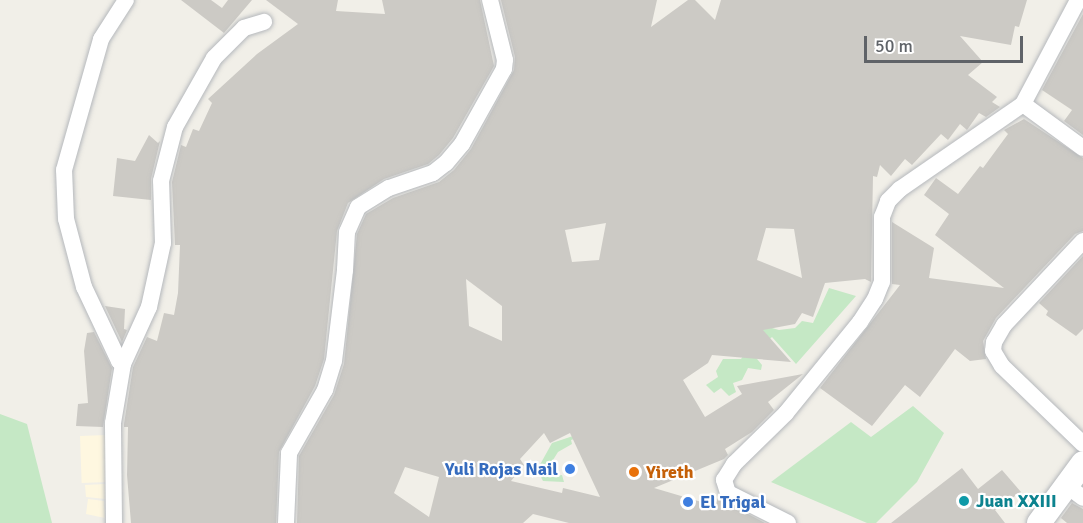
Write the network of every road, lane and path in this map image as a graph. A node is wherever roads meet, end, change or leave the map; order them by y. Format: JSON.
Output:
{"nodes":[{"id":1,"x":126,"y":0,"type":"edge"},
{"id":2,"x":490,"y":0,"type":"edge"},
{"id":3,"x":1078,"y":0,"type":"edge"},
{"id":4,"x":264,"y":22,"type":"dead end"},
{"id":5,"x":1023,"y":104,"type":"junction"},
{"id":6,"x":1083,"y":148,"type":"edge"},
{"id":7,"x":1083,"y":241,"type":"edge"},
{"id":8,"x":123,"y":364,"type":"junction"},
{"id":9,"x":1083,"y":444,"type":"edge"},
{"id":10,"x":1083,"y":463,"type":"edge"},
{"id":11,"x":1074,"y":492,"type":"edge"},
{"id":12,"x":114,"y":523,"type":"edge"},
{"id":13,"x":286,"y":523,"type":"edge"},
{"id":14,"x":788,"y":523,"type":"edge"},
{"id":15,"x":1039,"y":523,"type":"edge"}],
"edges":[{"from":1,"to":8,"type":"street"},
{"from":2,"to":13,"type":"street"},
{"from":3,"to":5,"type":"street"},
{"from":4,"to":8,"type":"street"},
{"from":5,"to":6,"type":"street"},
{"from":5,"to":14,"type":"street"},
{"from":7,"to":9,"type":"street"},
{"from":8,"to":12,"type":"street"},
{"from":10,"to":11,"type":"street"},
{"from":11,"to":15,"type":"street"}]}
